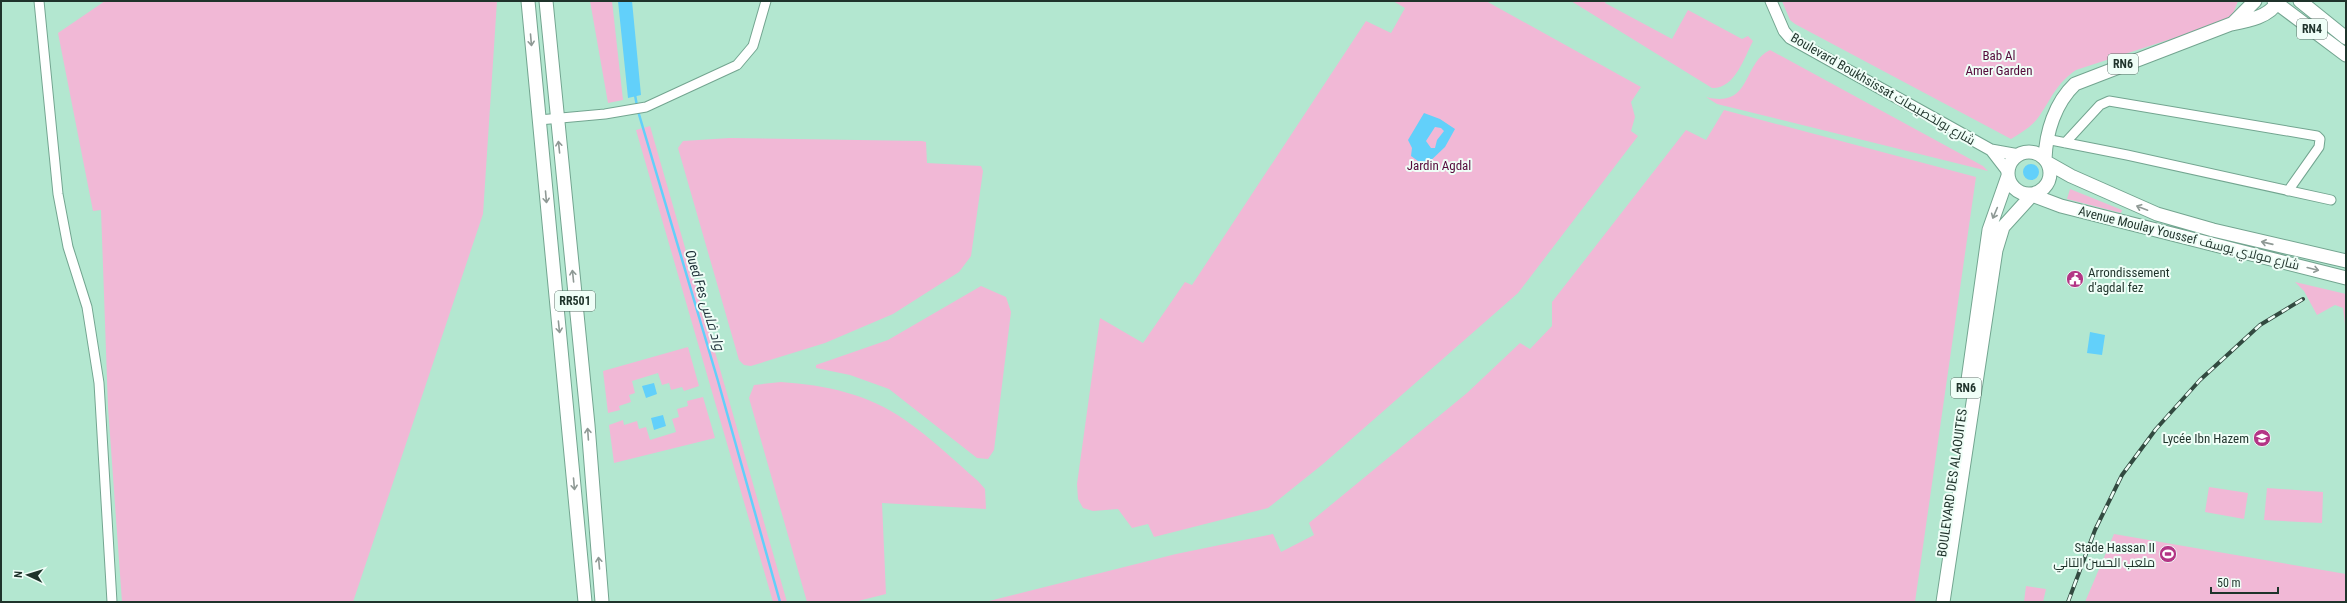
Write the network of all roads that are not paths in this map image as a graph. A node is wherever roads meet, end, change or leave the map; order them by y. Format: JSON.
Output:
{"nodes":[{"id":1,"x":39,"y":1,"type":"edge"},
{"id":2,"x":528,"y":1,"type":"edge"},
{"id":3,"x":546,"y":1,"type":"edge"},
{"id":4,"x":766,"y":1,"type":"edge"},
{"id":5,"x":1771,"y":1,"type":"edge"},
{"id":6,"x":2246,"y":1,"type":"edge"},
{"id":7,"x":2255,"y":1,"type":"edge"},
{"id":8,"x":2300,"y":1,"type":"edge"},
{"id":9,"x":2276,"y":2,"type":"edge"},
{"id":10,"x":2236,"y":20,"type":"junction"},
{"id":11,"x":2346,"y":38,"type":"edge"},
{"id":12,"x":2346,"y":55,"type":"edge"},
{"id":13,"x":556,"y":118,"type":"junction"},
{"id":14,"x":539,"y":120,"type":"junction"},
{"id":15,"x":2046,"y":139,"type":"junction"},
{"id":16,"x":2064,"y":143,"type":"junction"},
{"id":17,"x":1991,"y":150,"type":"junction"},
{"id":18,"x":2022,"y":153,"type":"junction"},
{"id":19,"x":2047,"y":161,"type":"junction"},
{"id":20,"x":2008,"y":174,"type":"junction"},
{"id":21,"x":2288,"y":191,"type":"junction"},
{"id":22,"x":2032,"y":195,"type":"junction"},
{"id":23,"x":2331,"y":200,"type":"dead end"},
{"id":24,"x":2346,"y":261,"type":"edge"},
{"id":25,"x":2346,"y":278,"type":"edge"},
{"id":26,"x":112,"y":602,"type":"edge"},
{"id":27,"x":585,"y":602,"type":"edge"},
{"id":28,"x":602,"y":602,"type":"edge"},
{"id":29,"x":1935,"y":602,"type":"edge"},
{"id":30,"x":1943,"y":602,"type":"edge"}],
"edges":[{"from":1,"to":26,"type":"street"},
{"from":2,"to":14,"type":"main road","number":"RR501","one_way":true},
{"from":3,"to":13,"type":"main road","number":"RR501"},
{"from":4,"to":13,"type":"street"},
{"from":5,"to":17,"type":"street","name":"Boulevard Boukhsissat شارع بولخصيصات"},
{"from":6,"to":10,"type":"main road"},
{"from":7,"to":10,"type":"main road","number":"RN6"},
{"from":8,"to":11,"type":"main road","number":"RN4"},
{"from":9,"to":10,"type":"main road","number":"RN6"},
{"from":9,"to":12,"type":"main road","number":"RN4"},
{"from":10,"to":15,"type":"main road","number":"RN6"},
{"from":13,"to":14,"type":"street"},
{"from":28,"to":13,"type":"main road","number":"RR501","one_way":true},
{"from":14,"to":27,"type":"main road","number":"RR501","one_way":true},
{"from":15,"to":16,"type":"street"},
{"from":15,"to":18,"type":"main road","number":"RN6"},
{"from":15,"to":19,"type":"main road","number":"RN6"},
{"from":16,"to":21,"type":"street"},
{"from":16,"to":21,"type":"street"},
{"from":17,"to":18,"type":"street"},
{"from":17,"to":20,"type":"street"},
{"from":18,"to":19,"type":"main road"},
{"from":18,"to":20,"type":"main road","number":"RN6"},
{"from":19,"to":22,"type":"main road","number":"RN6"},
{"from":24,"to":19,"type":"main road","name":"Avenue Moulay Youssef شارع مولاي يوسف","one_way":true},
{"from":20,"to":22,"type":"main road"},
{"from":20,"to":29,"type":"main road","name":"BOULEVARD DES ALAOUITES","number":"RN6","one_way":true},
{"from":21,"to":23,"type":"street"},
{"from":22,"to":25,"type":"main road","name":"Avenue Moulay Youssef شارع مولاي يوسف","one_way":true},
{"from":22,"to":30,"type":"main road","name":"BOULEVARD DES ALAOUITES","number":"RN6"}]}
